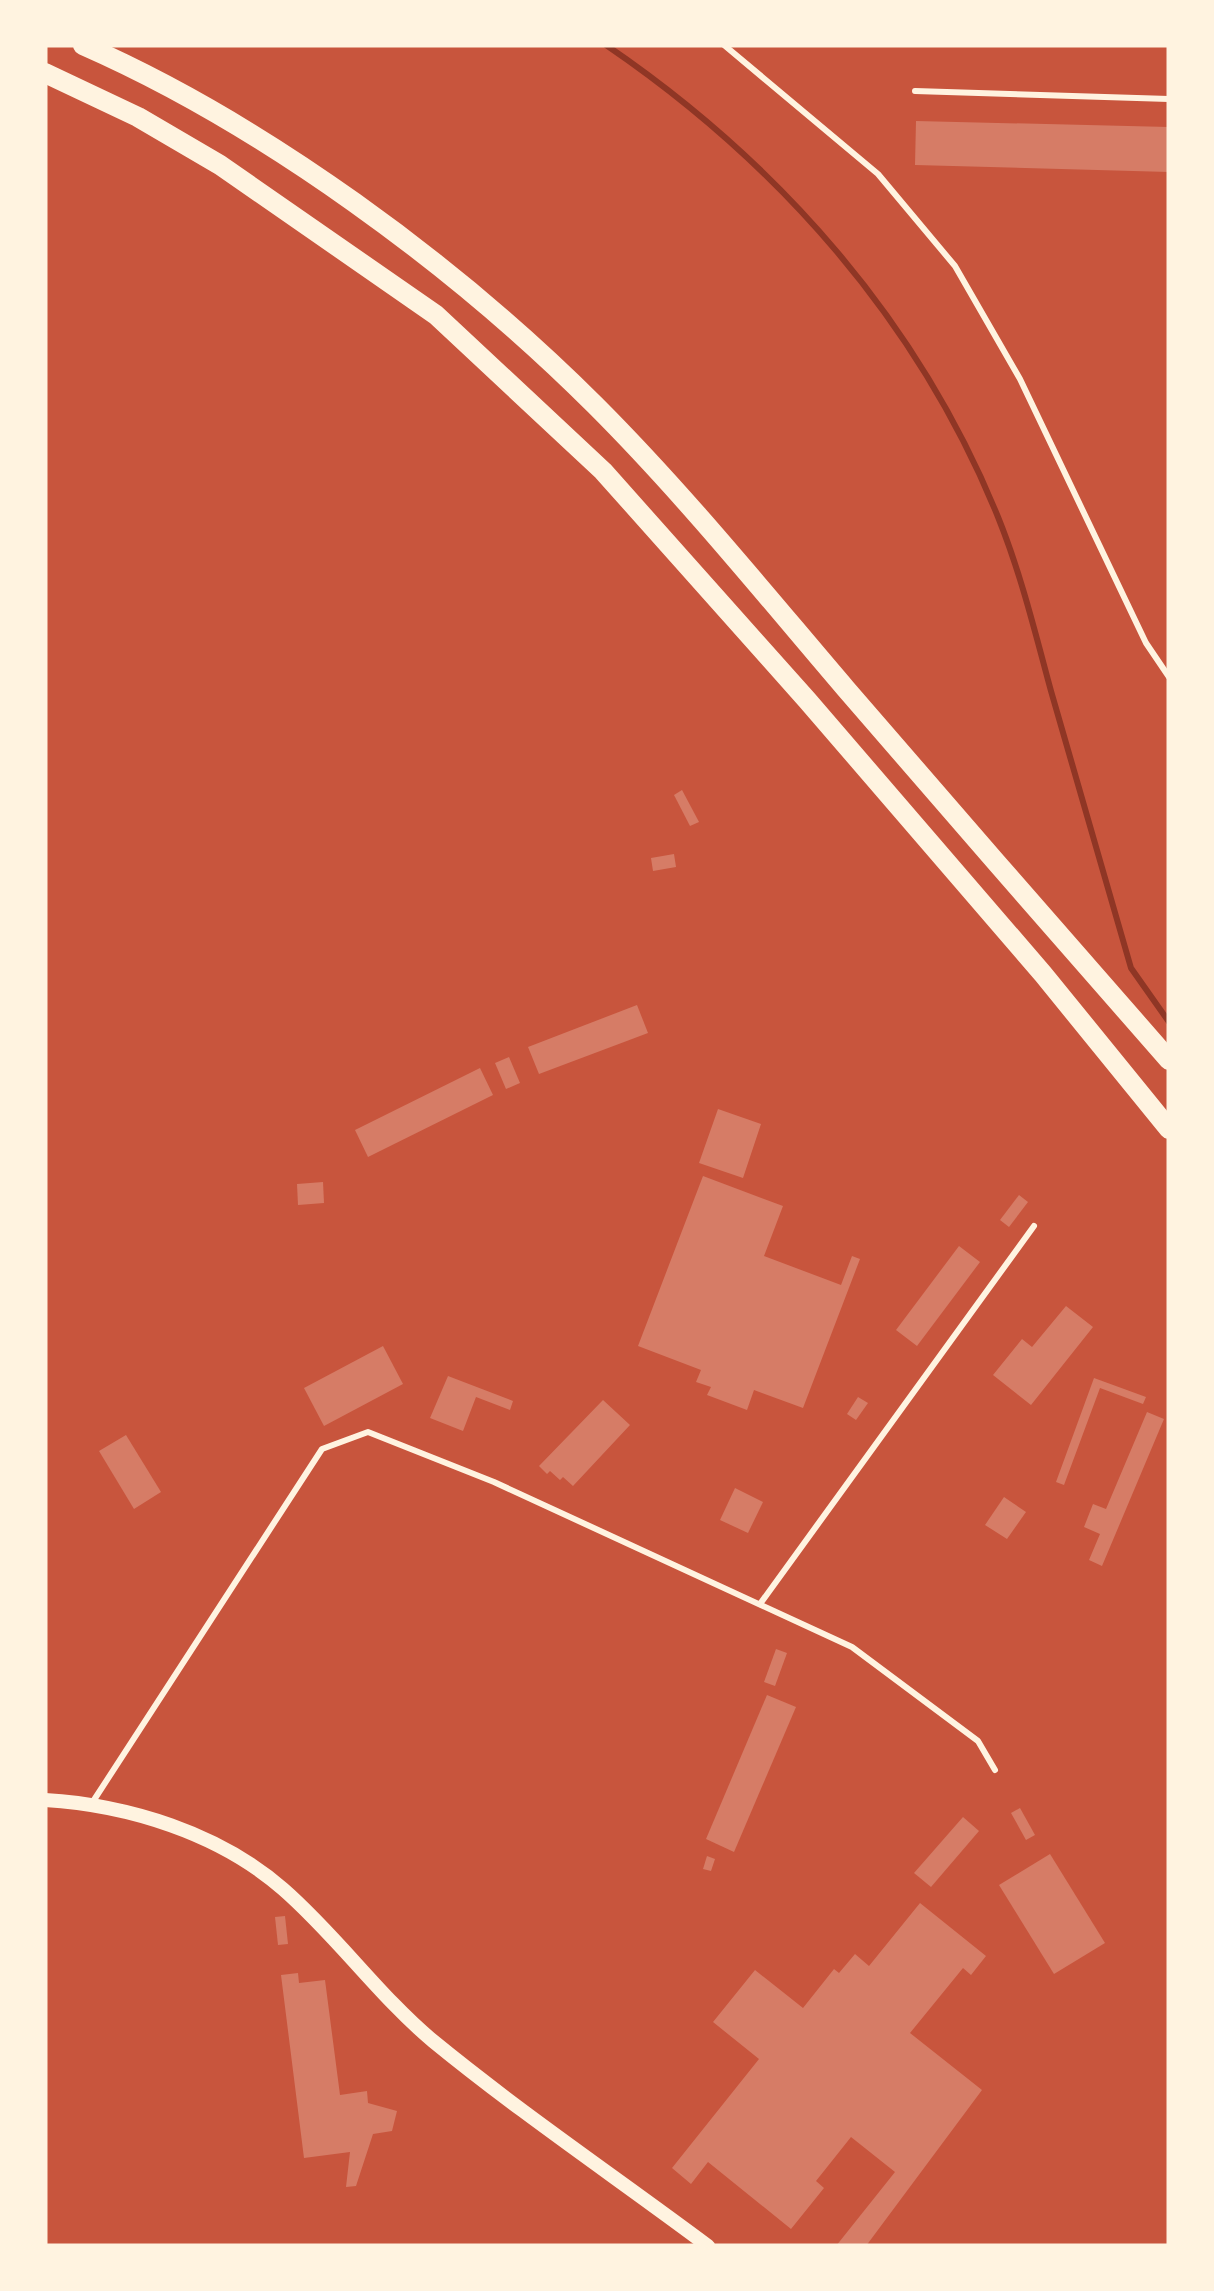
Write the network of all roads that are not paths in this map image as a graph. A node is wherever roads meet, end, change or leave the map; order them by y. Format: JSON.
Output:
{"nodes":[{"id":1,"x":83,"y":45,"type":"edge"},
{"id":2,"x":724,"y":45,"type":"edge"},
{"id":3,"x":45,"y":73,"type":"edge"},
{"id":4,"x":915,"y":92,"type":"dead end"},
{"id":5,"x":1169,"y":99,"type":"edge"},
{"id":6,"x":1169,"y":677,"type":"edge"},
{"id":7,"x":1169,"y":1060,"type":"edge"},
{"id":8,"x":1169,"y":1129,"type":"edge"},
{"id":9,"x":1034,"y":1226,"type":"dead end"},
{"id":10,"x":760,"y":1604,"type":"junction"},
{"id":11,"x":995,"y":1770,"type":"dead end"},
{"id":12,"x":45,"y":1800,"type":"edge"},
{"id":13,"x":92,"y":1803,"type":"junction"},
{"id":14,"x":708,"y":2246,"type":"edge"}],
"edges":[{"from":1,"to":7,"type":"highway"},
{"from":2,"to":6,"type":"lane"},
{"from":3,"to":8,"type":"highway"},
{"from":4,"to":5,"type":"lane"},
{"from":9,"to":10,"type":"lane"},
{"from":10,"to":11,"type":"lane"},
{"from":10,"to":13,"type":"lane"},
{"from":12,"to":13,"type":"street"},
{"from":13,"to":14,"type":"street"}]}
